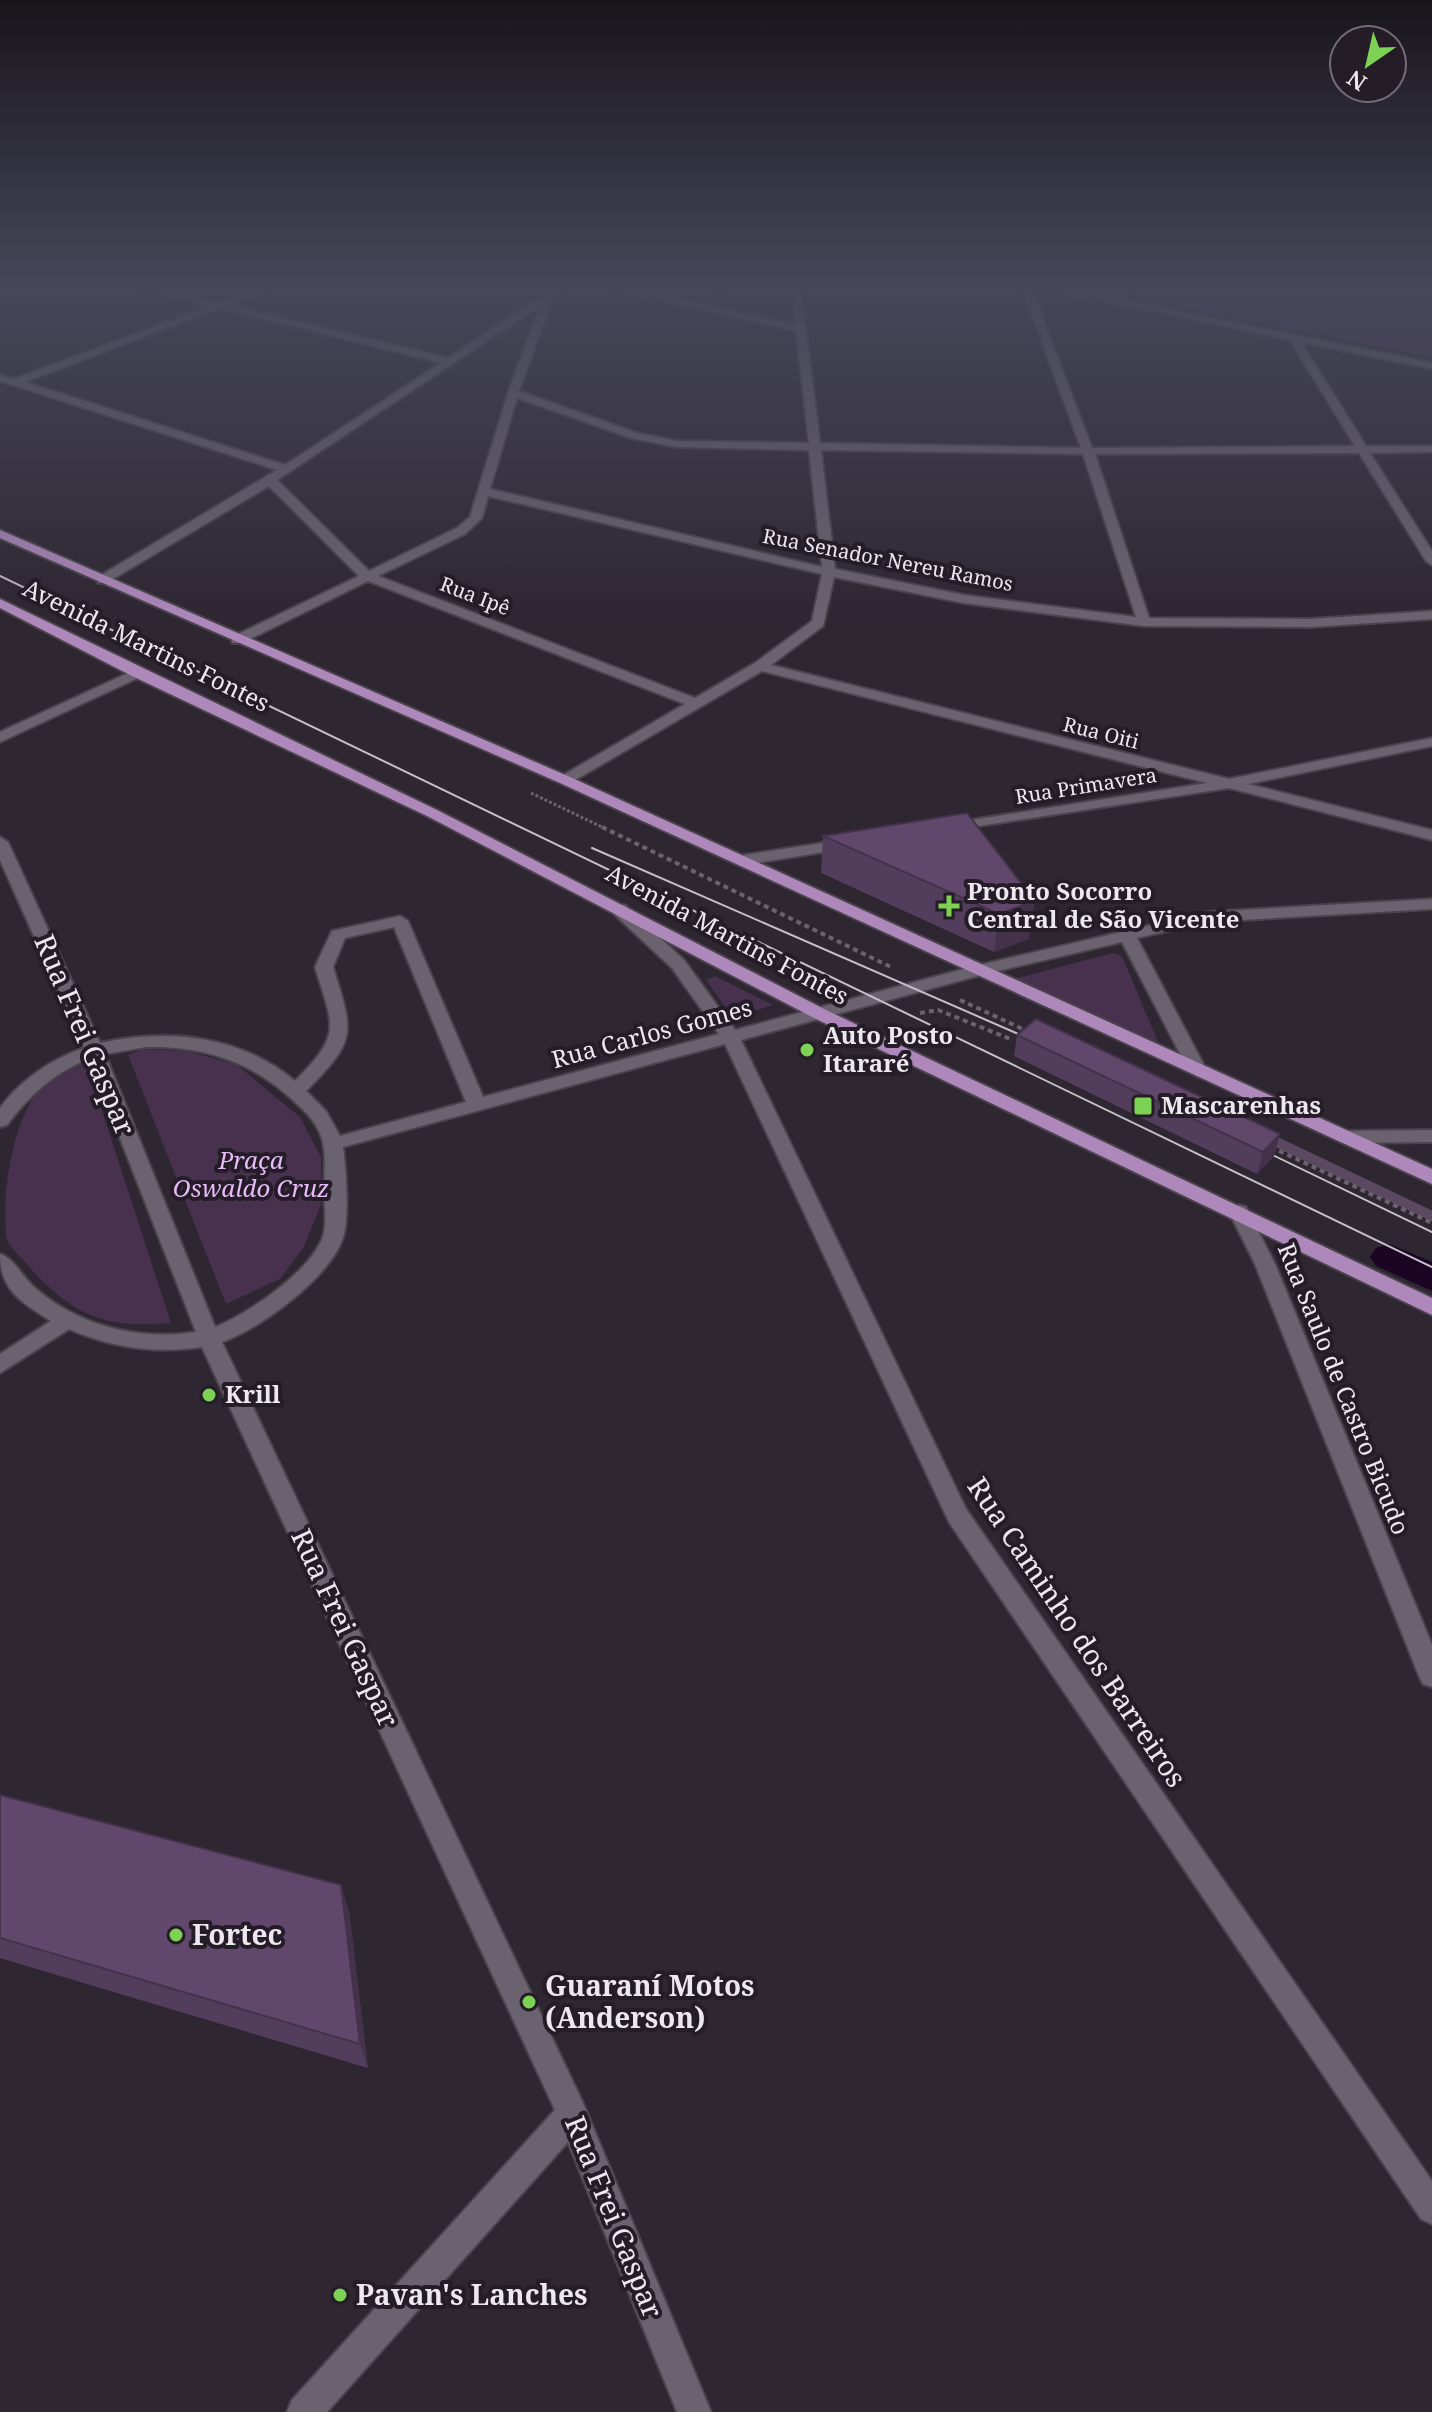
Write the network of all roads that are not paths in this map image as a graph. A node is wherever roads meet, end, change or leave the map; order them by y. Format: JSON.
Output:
{"nodes":[{"id":1,"x":63,"y":398,"type":"edge"},
{"id":2,"x":392,"y":398,"type":"edge"},
{"id":3,"x":512,"y":398,"type":"edge"},
{"id":4,"x":526,"y":398,"type":"edge"},
{"id":5,"x":811,"y":398,"type":"edge"},
{"id":6,"x":1068,"y":398,"type":"edge"},
{"id":7,"x":1330,"y":398,"type":"edge"},
{"id":8,"x":817,"y":446,"type":"junction"},
{"id":9,"x":1361,"y":448,"type":"junction"},
{"id":10,"x":1432,"y":449,"type":"edge"},
{"id":11,"x":1088,"y":451,"type":"junction"},
{"id":12,"x":286,"y":469,"type":"junction"},
{"id":13,"x":270,"y":480,"type":"junction"},
{"id":14,"x":487,"y":492,"type":"junction"},
{"id":15,"x":0,"y":534,"type":"edge"},
{"id":16,"x":1432,"y":561,"type":"edge"},
{"id":17,"x":829,"y":572,"type":"junction"},
{"id":18,"x":367,"y":576,"type":"junction"},
{"id":19,"x":102,"y":580,"type":"junction"},
{"id":20,"x":0,"y":603,"type":"edge"},
{"id":21,"x":1432,"y":615,"type":"edge"},
{"id":22,"x":1144,"y":622,"type":"junction"},
{"id":23,"x":237,"y":640,"type":"junction"},
{"id":24,"x":760,"y":666,"type":"junction"},
{"id":25,"x":137,"y":673,"type":"junction"},
{"id":26,"x":695,"y":703,"type":"junction"},
{"id":27,"x":0,"y":738,"type":"edge"},
{"id":28,"x":1432,"y":742,"type":"edge"},
{"id":29,"x":565,"y":780,"type":"junction"},
{"id":30,"x":1223,"y":785,"type":"junction"},
{"id":31,"x":929,"y":831,"type":"edge"},
{"id":32,"x":1432,"y":835,"type":"edge"},
{"id":33,"x":868,"y":841,"type":"edge"},
{"id":34,"x":0,"y":842,"type":"edge"},
{"id":35,"x":744,"y":860,"type":"junction"},
{"id":36,"x":9,"y":882,"type":"edge"},
{"id":37,"x":1432,"y":904,"type":"edge"},
{"id":38,"x":615,"y":905,"type":"junction"},
{"id":39,"x":1127,"y":935,"type":"junction"},
{"id":40,"x":981,"y":970,"type":"junction"},
{"id":41,"x":820,"y":1014,"type":"junction"},
{"id":42,"x":731,"y":1038,"type":"junction"},
{"id":43,"x":94,"y":1049,"type":"junction"},
{"id":44,"x":1198,"y":1071,"type":"junction"},
{"id":45,"x":296,"y":1091,"type":"junction"},
{"id":46,"x":477,"y":1105,"type":"junction"},
{"id":47,"x":0,"y":1121,"type":"edge"},
{"id":48,"x":1432,"y":1136,"type":"edge"},
{"id":49,"x":1344,"y":1137,"type":"junction"},
{"id":50,"x":336,"y":1143,"type":"junction"},
{"id":51,"x":1432,"y":1177,"type":"edge"},
{"id":52,"x":1239,"y":1212,"type":"junction"},
{"id":53,"x":0,"y":1261,"type":"edge"},
{"id":54,"x":1432,"y":1307,"type":"edge"},
{"id":55,"x":66,"y":1321,"type":"junction"},
{"id":56,"x":209,"y":1338,"type":"junction"},
{"id":57,"x":0,"y":1365,"type":"edge"},
{"id":58,"x":1432,"y":1676,"type":"edge"},
{"id":59,"x":572,"y":2114,"type":"junction"},
{"id":60,"x":1432,"y":2208,"type":"edge"},
{"id":61,"x":304,"y":2412,"type":"edge"},
{"id":62,"x":694,"y":2412,"type":"edge"}],
"edges":[{"from":1,"to":12,"type":"street"},
{"from":2,"to":12,"type":"street"},
{"from":3,"to":14,"type":"street"},
{"from":4,"to":8,"type":"street"},
{"from":5,"to":8,"type":"street"},
{"from":6,"to":11,"type":"street"},
{"from":7,"to":9,"type":"street"},
{"from":8,"to":11,"type":"street"},
{"from":8,"to":17,"type":"street"},
{"from":9,"to":10,"type":"street"},
{"from":9,"to":11,"type":"street"},
{"from":9,"to":16,"type":"street"},
{"from":11,"to":22,"type":"street"},
{"from":12,"to":13,"type":"street"},
{"from":13,"to":18,"type":"street","name":"Rua Ipê"},
{"from":13,"to":19,"type":"street"},
{"from":14,"to":17,"type":"street","name":"Rua Senador Nereu Ramos"},
{"from":14,"to":18,"type":"street"},
{"from":15,"to":19,"type":"main road","name":"Avenida Martins Fontes"},
{"from":17,"to":22,"type":"street","name":"Rua Senador Nereu Ramos"},
{"from":17,"to":24,"type":"street"},
{"from":18,"to":23,"type":"street"},
{"from":18,"to":26,"type":"street","name":"Rua Ipê"},
{"from":19,"to":23,"type":"main road","name":"Avenida Martins Fontes"},
{"from":20,"to":25,"type":"main road","name":"Avenida Martins Fontes"},
{"from":21,"to":22,"type":"street","name":"Rua Senador Nereu Ramos"},
{"from":23,"to":29,"type":"main road","name":"Avenida Martins Fontes"},
{"from":24,"to":26,"type":"street"},
{"from":24,"to":30,"type":"street","name":"Rua Oiti"},
{"from":25,"to":27,"type":"street"},
{"from":25,"to":38,"type":"main road","name":"Avenida Martins Fontes"},
{"from":26,"to":29,"type":"street"},
{"from":28,"to":30,"type":"street","name":"Rua Primavera"},
{"from":29,"to":35,"type":"main road","name":"Avenida Martins Fontes"},
{"from":30,"to":31,"type":"street","name":"Rua Primavera"},
{"from":30,"to":32,"type":"street","name":"Rua Oiti"},
{"from":33,"to":35,"type":"street"},
{"from":34,"to":36,"type":"street","name":"Rua Frei Gaspar"},
{"from":35,"to":40,"type":"main road","name":"Avenida Martins Fontes"},
{"from":36,"to":43,"type":"street","name":"Rua Frei Gaspar"},
{"from":37,"to":39,"type":"street","name":"Rua Carlos Gomes"},
{"from":38,"to":41,"type":"main road","name":"Avenida Martins Fontes"},
{"from":38,"to":42,"type":"street","name":"Rua Caminho dos Barreiros"},
{"from":39,"to":40,"type":"street","name":"Rua Carlos Gomes"},
{"from":39,"to":44,"type":"street"},
{"from":40,"to":41,"type":"street","name":"Rua Carlos Gomes"},
{"from":40,"to":44,"type":"main road","name":"Avenida Martins Fontes"},
{"from":41,"to":42,"type":"street","name":"Rua Carlos Gomes"},
{"from":41,"to":52,"type":"main road","name":"Avenida Martins Fontes"},
{"from":42,"to":46,"type":"street","name":"Rua Carlos Gomes"},
{"from":42,"to":60,"type":"street","name":"Rua Caminho dos Barreiros"},
{"from":43,"to":45,"type":"street"},
{"from":43,"to":47,"type":"street"},
{"from":43,"to":56,"type":"street","name":"Rua Frei Gaspar"},
{"from":44,"to":49,"type":"main road","name":"Avenida Martins Fontes"},
{"from":45,"to":46,"type":"street"},
{"from":45,"to":50,"type":"street"},
{"from":46,"to":50,"type":"street","name":"Rua Carlos Gomes"},
{"from":48,"to":49,"type":"street"},
{"from":49,"to":51,"type":"main road","name":"Avenida Martins Fontes"},
{"from":50,"to":56,"type":"street"},
{"from":52,"to":54,"type":"main road","name":"Avenida Martins Fontes"},
{"from":52,"to":58,"type":"street","name":"Rua Saulo de Castro Bicudo"},
{"from":53,"to":55,"type":"street"},
{"from":55,"to":56,"type":"street"},
{"from":55,"to":57,"type":"street"},
{"from":56,"to":59,"type":"street","name":"Rua Frei Gaspar"},
{"from":59,"to":61,"type":"street"},
{"from":59,"to":62,"type":"street","name":"Rua Frei Gaspar"}]}
